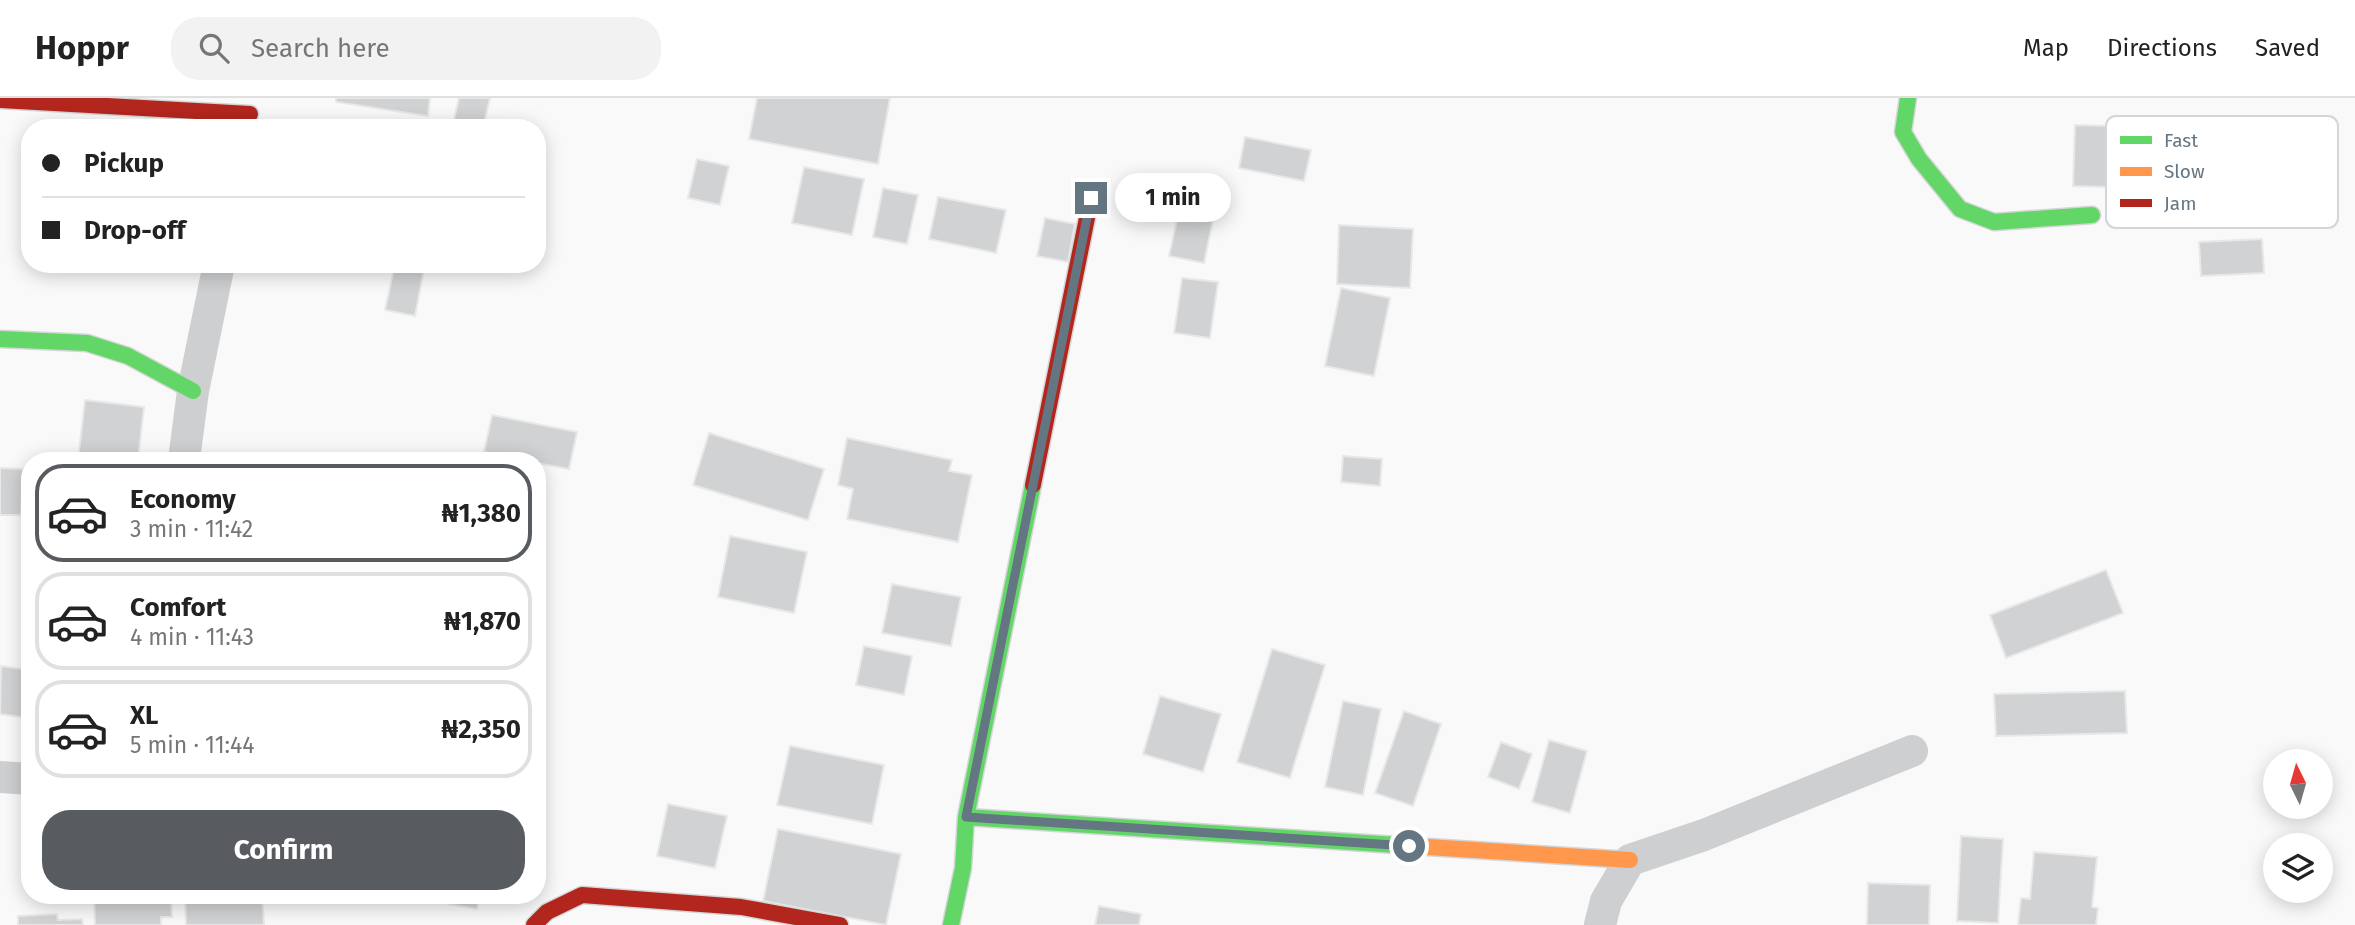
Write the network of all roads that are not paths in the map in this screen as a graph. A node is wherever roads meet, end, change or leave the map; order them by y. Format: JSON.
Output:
{"nodes":[{"id":1,"x":1908,"y":98,"type":"edge"},
{"id":2,"x":0,"y":100,"type":"edge"},
{"id":3,"x":250,"y":113,"type":"edge"},
{"id":4,"x":1091,"y":198,"type":"dead end"},
{"id":5,"x":2092,"y":215,"type":"dead end"},
{"id":6,"x":217,"y":273,"type":"edge"},
{"id":7,"x":0,"y":339,"type":"edge"},
{"id":8,"x":192,"y":391,"type":"junction"},
{"id":9,"x":185,"y":452,"type":"edge"},
{"id":10,"x":1912,"y":751,"type":"dead end"},
{"id":11,"x":0,"y":778,"type":"edge"},
{"id":12,"x":21,"y":779,"type":"edge"},
{"id":13,"x":966,"y":817,"type":"junction"},
{"id":14,"x":1630,"y":860,"type":"junction"},
{"id":15,"x":534,"y":925,"type":"edge"},
{"id":16,"x":840,"y":925,"type":"edge"},
{"id":17,"x":951,"y":925,"type":"edge"},
{"id":18,"x":1600,"y":925,"type":"edge"}],
"edges":[{"from":1,"to":5,"type":"street"},
{"from":2,"to":3,"type":"street"},
{"from":4,"to":13,"type":"street"},
{"from":6,"to":8,"type":"street"},
{"from":7,"to":8,"type":"street"},
{"from":8,"to":9,"type":"street"},
{"from":10,"to":14,"type":"street"},
{"from":11,"to":12,"type":"street"},
{"from":13,"to":14,"type":"street"},
{"from":13,"to":17,"type":"street"},
{"from":14,"to":18,"type":"street"},
{"from":15,"to":16,"type":"street"}]}
